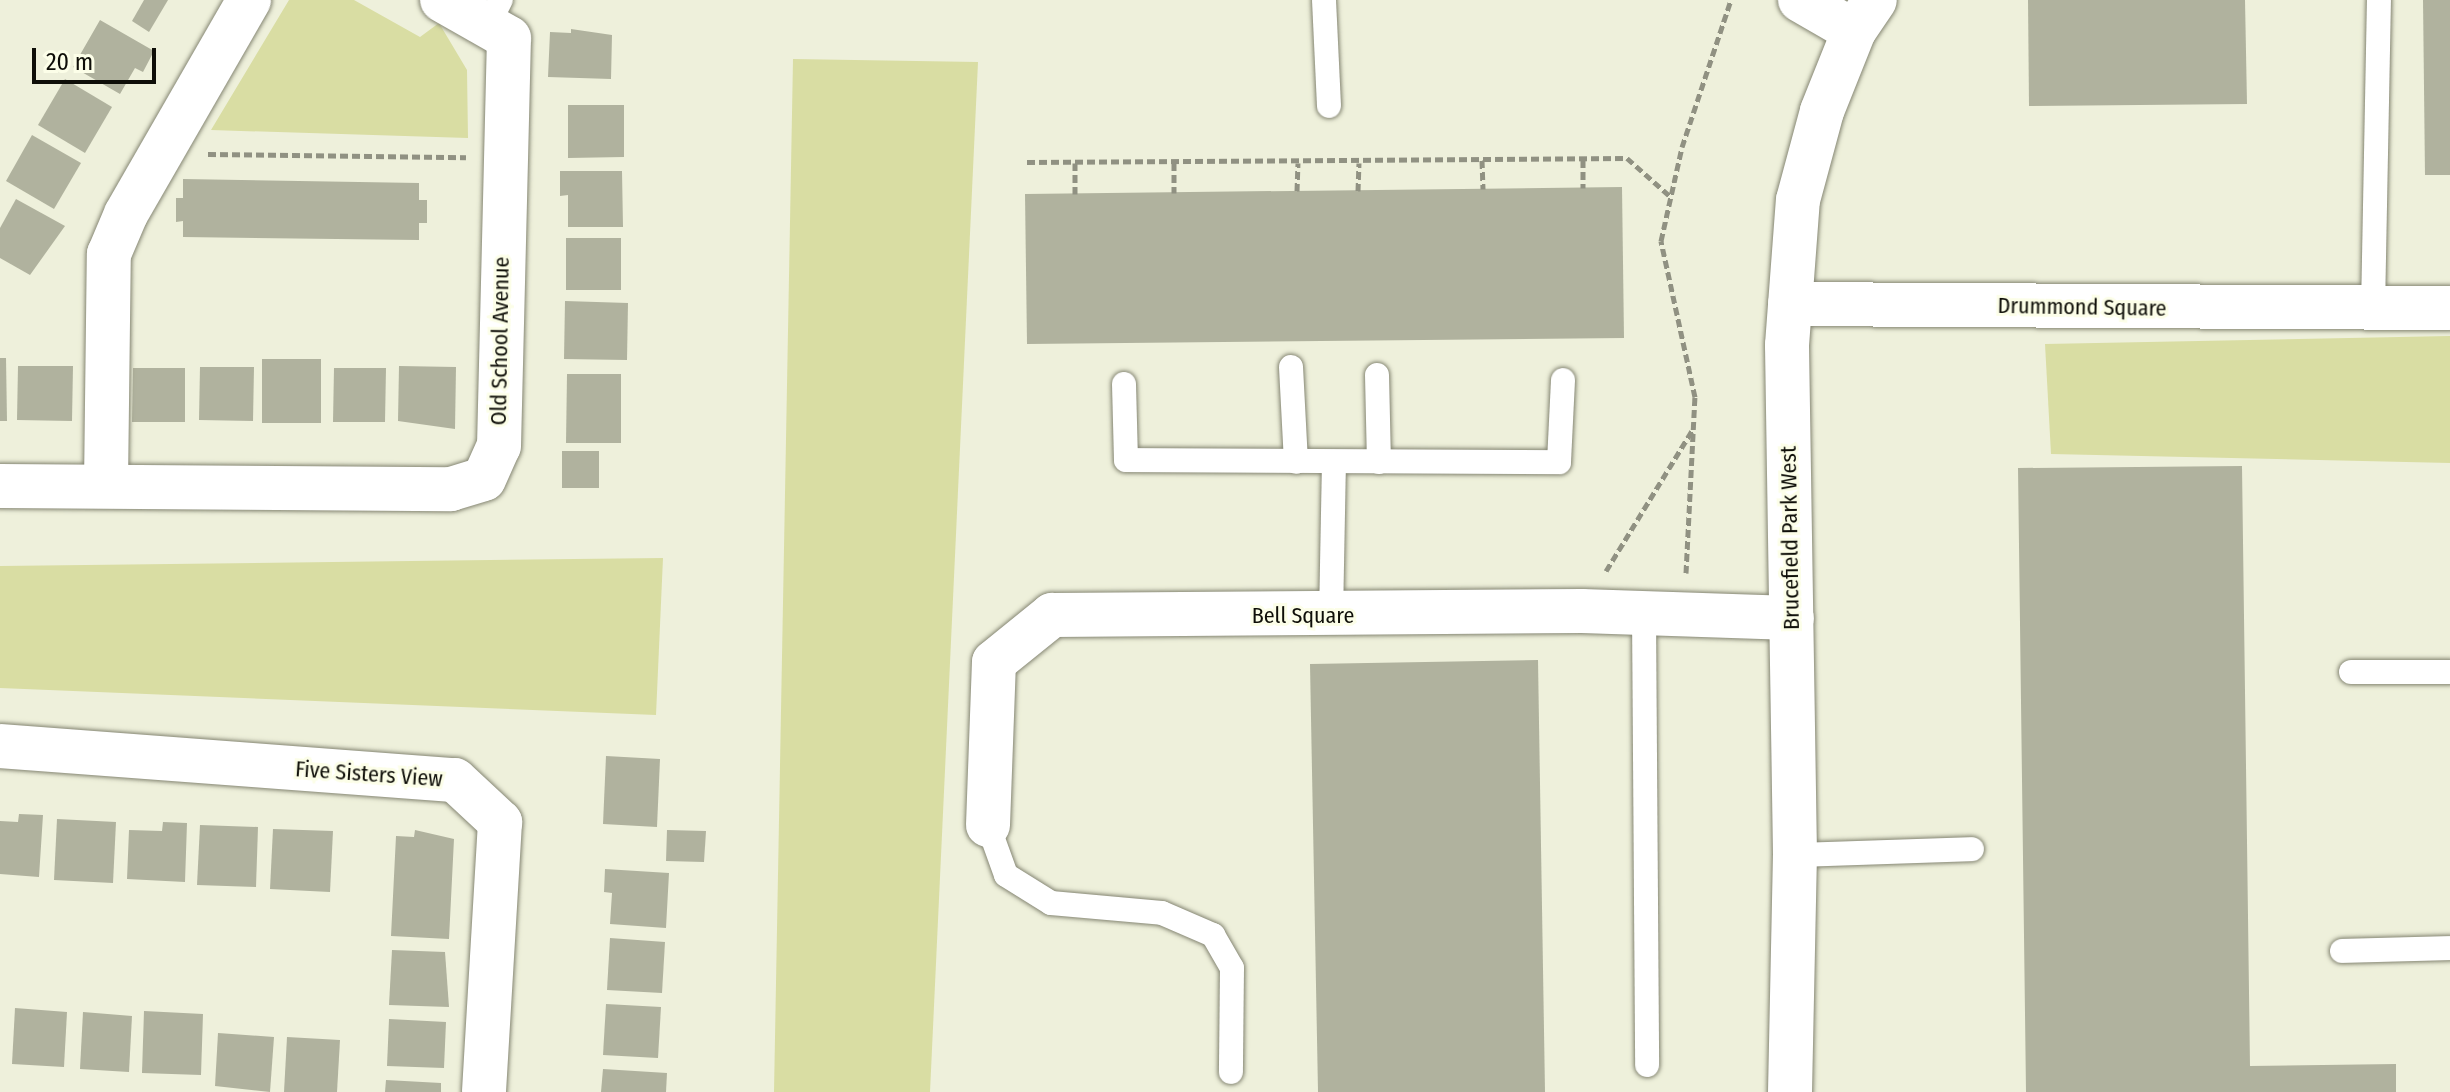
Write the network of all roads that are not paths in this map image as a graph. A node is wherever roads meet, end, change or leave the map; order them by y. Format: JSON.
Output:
{"nodes":[{"id":1,"x":249,"y":0,"type":"edge"},
{"id":2,"x":442,"y":0,"type":"edge"},
{"id":3,"x":1324,"y":0,"type":"edge"},
{"id":4,"x":1800,"y":0,"type":"edge"},
{"id":5,"x":2379,"y":0,"type":"edge"},
{"id":6,"x":495,"y":12,"type":"edge"},
{"id":7,"x":1865,"y":16,"type":"edge"},
{"id":8,"x":1329,"y":106,"type":"dead end"},
{"id":9,"x":1790,"y":304,"type":"junction"},
{"id":10,"x":2450,"y":308,"type":"edge"},
{"id":11,"x":2373,"y":310,"type":"junction"},
{"id":12,"x":1291,"y":367,"type":"dead end"},
{"id":13,"x":1377,"y":375,"type":"dead end"},
{"id":14,"x":1563,"y":380,"type":"dead end"},
{"id":15,"x":1124,"y":384,"type":"dead end"},
{"id":16,"x":1296,"y":462,"type":"junction"},
{"id":17,"x":1334,"y":462,"type":"junction"},
{"id":18,"x":1379,"y":462,"type":"junction"},
{"id":19,"x":106,"y":485,"type":"junction"},
{"id":20,"x":0,"y":486,"type":"edge"},
{"id":21,"x":1664,"y":614,"type":"junction"},
{"id":22,"x":1331,"y":617,"type":"junction"},
{"id":23,"x":1792,"y":618,"type":"junction"},
{"id":24,"x":2351,"y":672,"type":"dead end"},
{"id":25,"x":2450,"y":672,"type":"edge"},
{"id":26,"x":0,"y":746,"type":"edge"},
{"id":27,"x":988,"y":825,"type":"joint"},
{"id":28,"x":1972,"y":849,"type":"dead end"},
{"id":29,"x":1795,"y":855,"type":"junction"},
{"id":30,"x":2450,"y":948,"type":"edge"},
{"id":31,"x":2342,"y":951,"type":"dead end"},
{"id":32,"x":1647,"y":1065,"type":"dead end"},
{"id":33,"x":1231,"y":1072,"type":"dead end"},
{"id":34,"x":484,"y":1092,"type":"edge"},
{"id":35,"x":1790,"y":1092,"type":"edge"}],
"edges":[{"from":1,"to":19,"type":"street"},
{"from":2,"to":6,"type":"street","name":"Old School Avenue"},
{"from":3,"to":8,"type":"lane"},
{"from":4,"to":7,"type":"street"},
{"from":5,"to":11,"type":"lane"},
{"from":6,"to":19,"type":"street","name":"Old School Avenue"},
{"from":7,"to":9,"type":"street","name":"Brucefield Park West"},
{"from":9,"to":11,"type":"street","name":"Drummond Square"},
{"from":9,"to":23,"type":"street","name":"Brucefield Park West"},
{"from":10,"to":11,"type":"street","name":"Drummond Square"},
{"from":12,"to":16,"type":"lane"},
{"from":13,"to":18,"type":"lane"},
{"from":14,"to":18,"type":"lane"},
{"from":15,"to":16,"type":"lane"},
{"from":16,"to":17,"type":"lane"},
{"from":17,"to":18,"type":"lane"},
{"from":17,"to":22,"type":"lane"},
{"from":19,"to":20,"type":"street","name":"Old School Avenue"},
{"from":21,"to":22,"type":"street","name":"Bell Square"},
{"from":21,"to":23,"type":"street","name":"Bell Square"},
{"from":21,"to":32,"type":"lane"},
{"from":22,"to":27,"type":"street","name":"Bell Square"},
{"from":23,"to":29,"type":"street","name":"Brucefield Park West"},
{"from":24,"to":25,"type":"lane"},
{"from":26,"to":34,"type":"street","name":"Five Sisters View"},
{"from":27,"to":33,"type":"lane"},
{"from":28,"to":29,"type":"lane"},
{"from":29,"to":35,"type":"street","name":"Brucefield Park West"},
{"from":30,"to":31,"type":"lane"}]}
